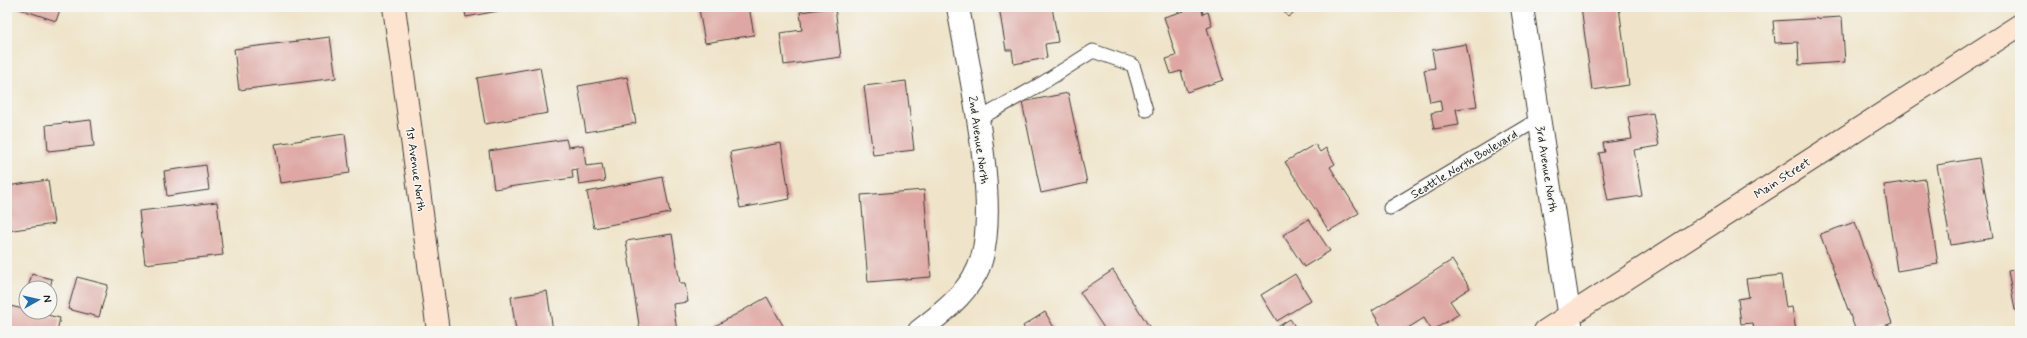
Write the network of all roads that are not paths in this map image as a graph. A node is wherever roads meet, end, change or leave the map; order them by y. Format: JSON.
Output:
{"nodes":[{"id":1,"x":394,"y":7,"type":"edge"},
{"id":2,"x":958,"y":7,"type":"edge"},
{"id":3,"x":1522,"y":7,"type":"edge"},
{"id":4,"x":2020,"y":25,"type":"edge"},
{"id":5,"x":1146,"y":110,"type":"dead end"},
{"id":6,"x":1539,"y":119,"type":"junction"},
{"id":7,"x":977,"y":120,"type":"junction"},
{"id":8,"x":1390,"y":208,"type":"dead end"},
{"id":9,"x":1571,"y":323,"type":"edge"},
{"id":10,"x":438,"y":331,"type":"edge"},
{"id":11,"x":919,"y":331,"type":"edge"},
{"id":12,"x":1545,"y":331,"type":"edge"}],
"edges":[{"from":1,"to":10,"type":"street","name":"1st Avenue North"},
{"from":2,"to":7,"type":"street","name":"2nd Avenue North"},
{"from":3,"to":6,"type":"street","name":"3rd Avenue North"},
{"from":4,"to":9,"type":"street","name":"Main Street"},
{"from":5,"to":7,"type":"lane"},
{"from":6,"to":8,"type":"lane","name":"Seattle North Boulevard"},
{"from":6,"to":9,"type":"street","name":"3rd Avenue North"},
{"from":7,"to":11,"type":"street","name":"2nd Avenue North"},
{"from":9,"to":12,"type":"street","name":"Main Street"}]}
